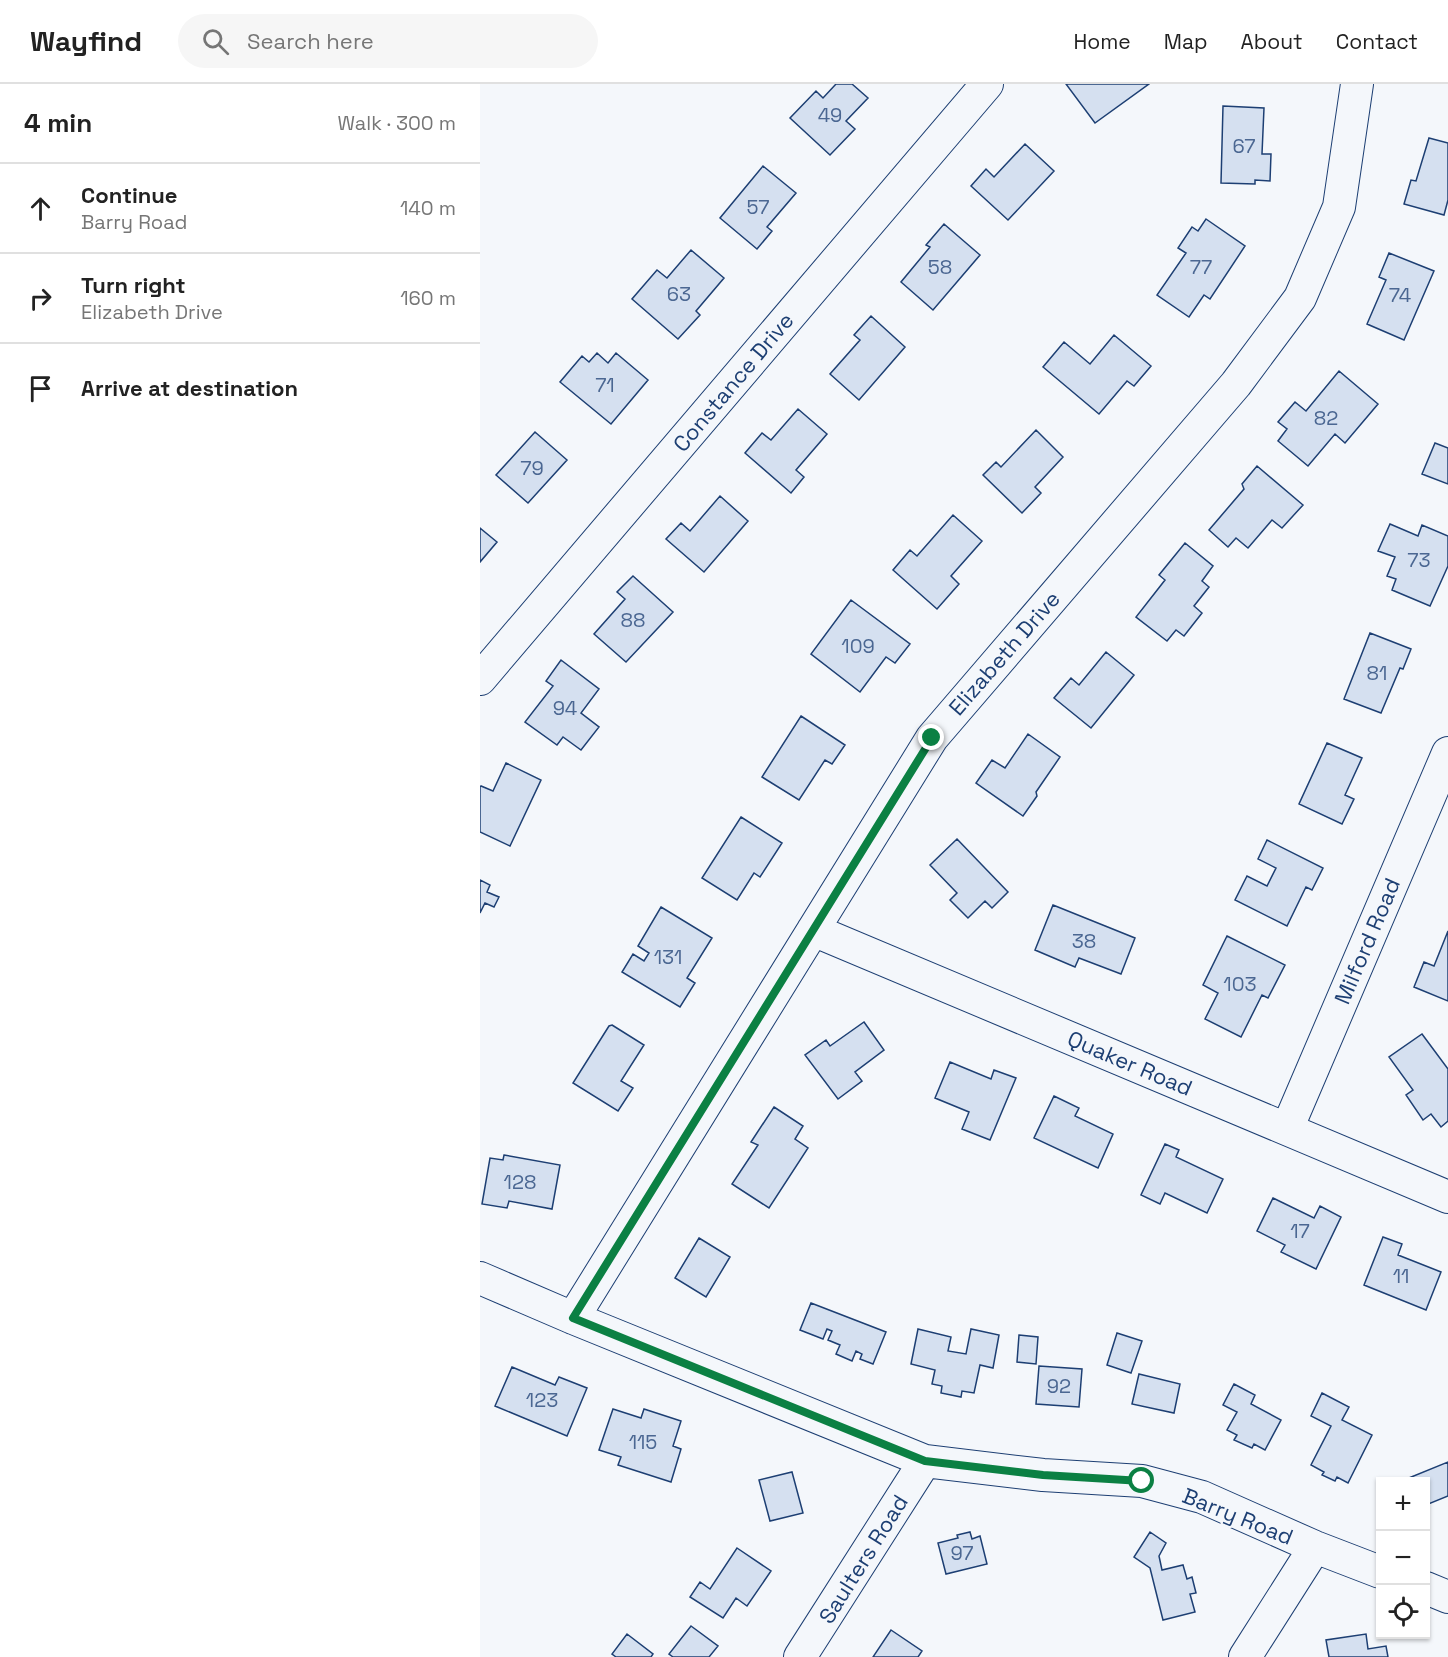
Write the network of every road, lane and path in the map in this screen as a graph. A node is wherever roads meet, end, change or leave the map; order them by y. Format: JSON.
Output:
{"nodes":[{"id":1,"x":987,"y":84,"type":"edge"},
{"id":2,"x":1357,"y":84,"type":"edge"},
{"id":3,"x":480,"y":679,"type":"edge"},
{"id":4,"x":1448,"y":753,"type":"edge"},
{"id":5,"x":813,"y":930,"type":"junction"},
{"id":6,"x":1287,"y":1129,"type":"junction"},
{"id":7,"x":1448,"y":1197,"type":"edge"},
{"id":8,"x":480,"y":1278,"type":"edge"},
{"id":9,"x":573,"y":1318,"type":"junction"},
{"id":10,"x":925,"y":1461,"type":"junction"},
{"id":11,"x":1315,"y":1547,"type":"junction"},
{"id":12,"x":1376,"y":1570,"type":"edge"},
{"id":13,"x":1430,"y":1590,"type":"edge"},
{"id":14,"x":1448,"y":1597,"type":"edge"},
{"id":15,"x":800,"y":1657,"type":"edge"},
{"id":16,"x":1245,"y":1657,"type":"edge"}],
"edges":[{"from":1,"to":3,"type":"street","name":"Constance Drive"},
{"from":2,"to":5,"type":"street","name":"Elizabeth Drive"},
{"from":4,"to":6,"type":"street","name":"Milford Road"},
{"from":5,"to":6,"type":"street","name":"Quaker Road"},
{"from":5,"to":9,"type":"street","name":"Elizabeth Drive"},
{"from":6,"to":7,"type":"street","name":"Quaker Road"},
{"from":8,"to":9,"type":"street","name":"Barry Road"},
{"from":9,"to":10,"type":"street","name":"Barry Road"},
{"from":10,"to":11,"type":"street","name":"Barry Road"},
{"from":10,"to":15,"type":"street","name":"Saulters Road"},
{"from":11,"to":12,"type":"street","name":"Barry Road"},
{"from":11,"to":16,"type":"street"},
{"from":13,"to":14,"type":"street"}]}
